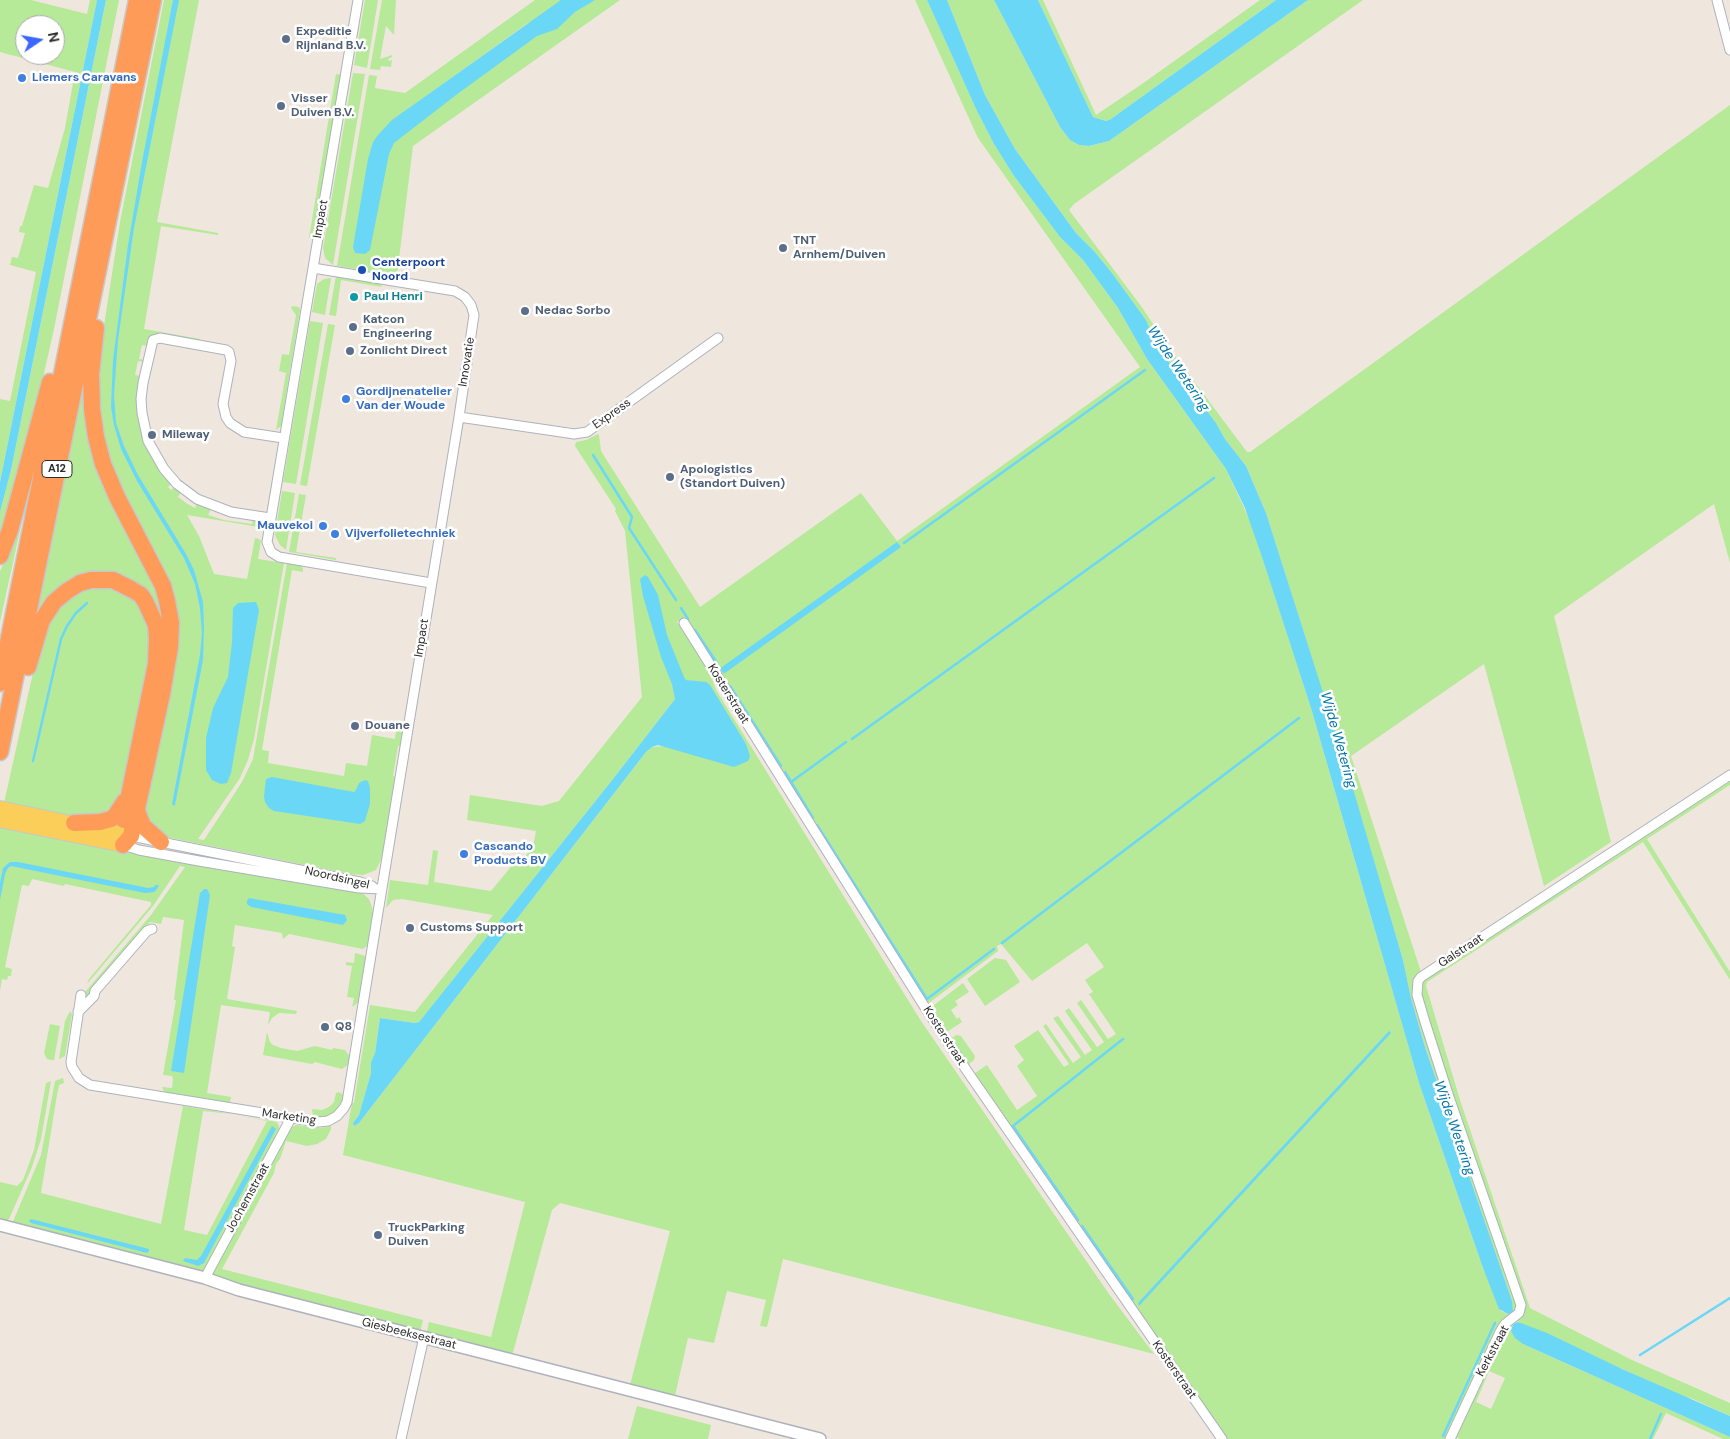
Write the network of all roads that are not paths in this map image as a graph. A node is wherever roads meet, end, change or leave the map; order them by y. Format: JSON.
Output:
{"nodes":[{"id":1,"x":137,"y":0,"type":"edge"},
{"id":2,"x":153,"y":0,"type":"edge"},
{"id":3,"x":358,"y":0,"type":"edge"},
{"id":4,"x":1717,"y":0,"type":"edge"},
{"id":5,"x":1730,"y":50,"type":"edge"},
{"id":6,"x":114,"y":185,"type":"junction"},
{"id":7,"x":90,"y":235,"type":"junction"},
{"id":8,"x":312,"y":268,"type":"junction"},
{"id":9,"x":718,"y":338,"type":"dead end"},
{"id":10,"x":459,"y":417,"type":"junction"},
{"id":11,"x":284,"y":438,"type":"junction"},
{"id":12,"x":270,"y":518,"type":"junction"},
{"id":13,"x":0,"y":556,"type":"edge"},
{"id":14,"x":431,"y":583,"type":"junction"},
{"id":15,"x":684,"y":623,"type":"dead end"},
{"id":16,"x":0,"y":683,"type":"edge"},
{"id":17,"x":0,"y":753,"type":"edge"},
{"id":18,"x":1730,"y":775,"type":"edge"},
{"id":19,"x":132,"y":804,"type":"junction"},
{"id":20,"x":0,"y":808,"type":"edge"},
{"id":21,"x":9,"y":818,"type":"edge"},
{"id":22,"x":74,"y":823,"type":"junction"},
{"id":23,"x":131,"y":841,"type":"junction"},
{"id":24,"x":161,"y":842,"type":"junction"},
{"id":25,"x":382,"y":889,"type":"junction"},
{"id":26,"x":152,"y":929,"type":"dead end"},
{"id":27,"x":81,"y":995,"type":"dead end"},
{"id":28,"x":78,"y":1013,"type":"junction"},
{"id":29,"x":291,"y":1118,"type":"junction"},
{"id":30,"x":0,"y":1224,"type":"edge"},
{"id":31,"x":1497,"y":1236,"type":"joint"},
{"id":32,"x":205,"y":1278,"type":"junction"},
{"id":33,"x":424,"y":1337,"type":"junction"},
{"id":34,"x":402,"y":1439,"type":"edge"},
{"id":35,"x":820,"y":1439,"type":"edge"},
{"id":36,"x":1222,"y":1439,"type":"edge"},
{"id":37,"x":1450,"y":1439,"type":"edge"}],
"edges":[{"from":1,"to":7,"type":"highway","number":"A12"},
{"from":2,"to":6,"type":"highway","number":"A12"},
{"from":3,"to":8,"type":"street","name":"Impact"},
{"from":4,"to":5,"type":"street"},
{"from":6,"to":17,"type":"highway","number":"A12"},
{"from":6,"to":19,"type":"highway","number":"A12"},
{"from":7,"to":13,"type":"highway","number":"A12"},
{"from":7,"to":16,"type":"highway","number":"A12"},
{"from":8,"to":10,"type":"street","name":"Innovatie"},
{"from":8,"to":11,"type":"street","name":"Impact"},
{"from":9,"to":10,"type":"street","name":"Express"},
{"from":10,"to":14,"type":"street","name":"Innovatie"},
{"from":11,"to":12,"type":"street","name":"Impact"},
{"from":11,"to":12,"type":"street"},
{"from":12,"to":14,"type":"street","name":"Impact"},
{"from":14,"to":25,"type":"street","name":"Impact"},
{"from":15,"to":36,"type":"street","name":"Kosterstraat"},
{"from":17,"to":19,"type":"highway","number":"A12"},
{"from":18,"to":31,"type":"street","name":"Galstraat"},
{"from":19,"to":22,"type":"highway","number":"A12"},
{"from":19,"to":23,"type":"highway","number":"A12"},
{"from":19,"to":24,"type":"highway"},
{"from":20,"to":21,"type":"main road","name":"Noordsingel"},
{"from":21,"to":22,"type":"main road","name":"Noordsingel"},
{"from":21,"to":23,"type":"main road","name":"Noordsingel"},
{"from":22,"to":23,"type":"main road","name":"Noordsingel"},
{"from":23,"to":24,"type":"street","name":"Noordsingel"},
{"from":23,"to":25,"type":"street","name":"Noordsingel"},
{"from":24,"to":25,"type":"street","name":"Noordsingel"},
{"from":25,"to":29,"type":"street","name":"Marketing"},
{"from":26,"to":28,"type":"street"},
{"from":27,"to":28,"type":"street","name":"Marketing"},
{"from":28,"to":29,"type":"street","name":"Marketing"},
{"from":29,"to":32,"type":"street","name":"Jochemstraat"},
{"from":30,"to":32,"type":"street","name":"Giesbeeksestraat"},
{"from":31,"to":37,"type":"street","name":"Kerkstraat"},
{"from":32,"to":33,"type":"street","name":"Giesbeeksestraat"},
{"from":33,"to":34,"type":"street"},
{"from":33,"to":35,"type":"street","name":"Giesbeeksestraat"}]}
